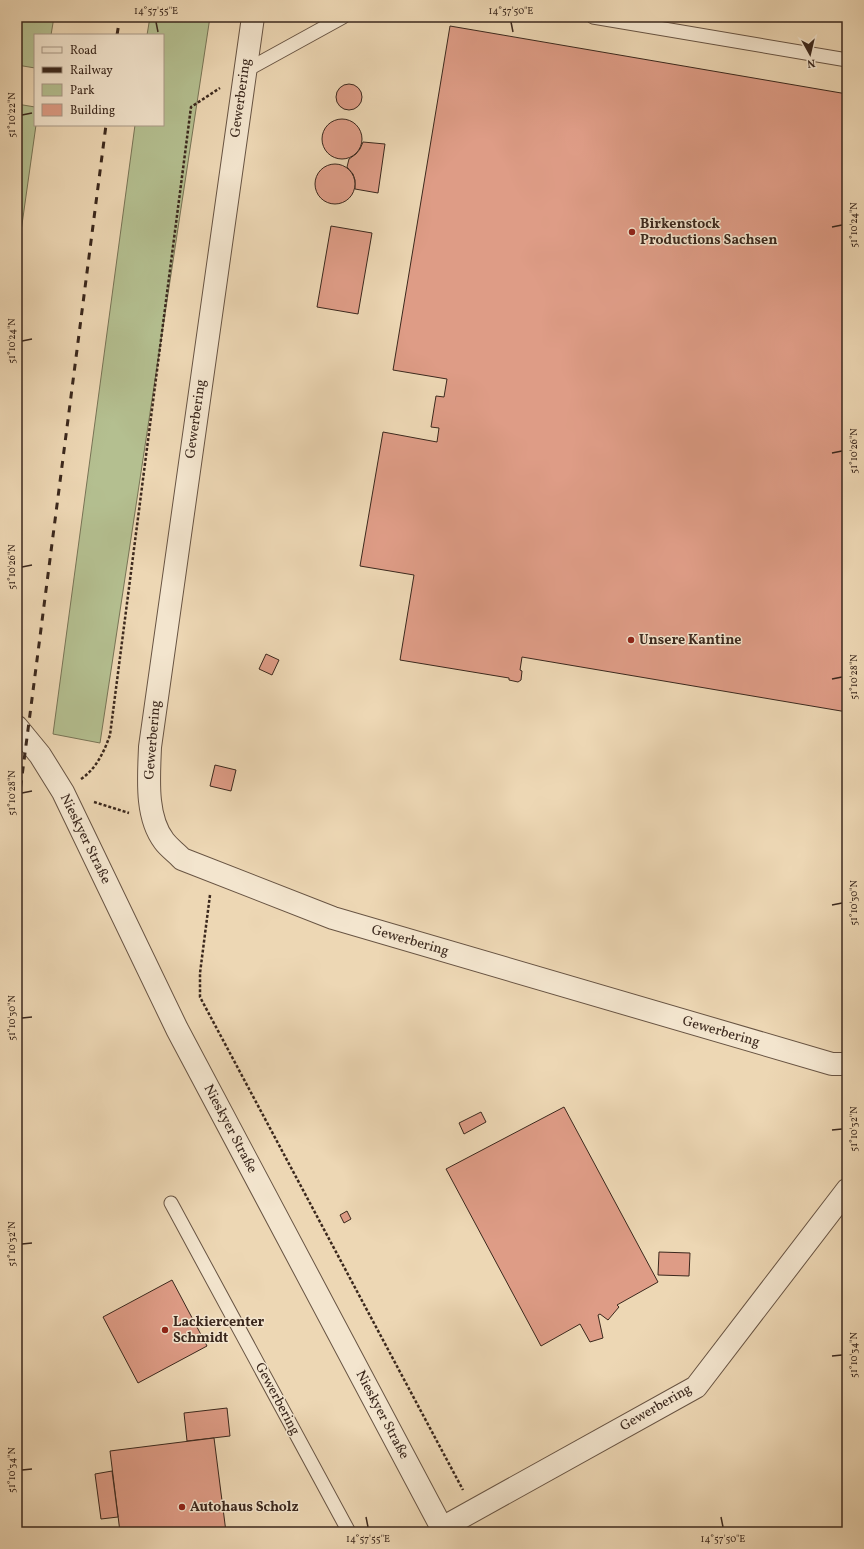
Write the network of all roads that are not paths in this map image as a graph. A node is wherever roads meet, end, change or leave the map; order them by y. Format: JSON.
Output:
{"nodes":[{"id":1,"x":254,"y":17,"type":"edge"},
{"id":2,"x":343,"y":17,"type":"edge"},
{"id":3,"x":593,"y":17,"type":"edge"},
{"id":4,"x":847,"y":60,"type":"edge"},
{"id":5,"x":245,"y":71,"type":"junction"},
{"id":6,"x":17,"y":727,"type":"edge"},
{"id":7,"x":847,"y":1064,"type":"edge"},
{"id":8,"x":847,"y":1190,"type":"edge"},
{"id":9,"x":171,"y":1203,"type":"dead end"},
{"id":10,"x":443,"y":1530,"type":"edge"},
{"id":11,"x":349,"y":1532,"type":"edge"}],
"edges":[{"from":1,"to":5,"type":"street","name":"Gewerbering"},
{"from":2,"to":5,"type":"lane"},
{"from":3,"to":4,"type":"lane"},
{"from":5,"to":7,"type":"street","name":"Gewerbering"},
{"from":6,"to":10,"type":"street","name":"Nieskyer Straße"},
{"from":8,"to":10,"type":"street","name":"Gewerbering"},
{"from":9,"to":11,"type":"lane","name":"Gewerbering"}]}
